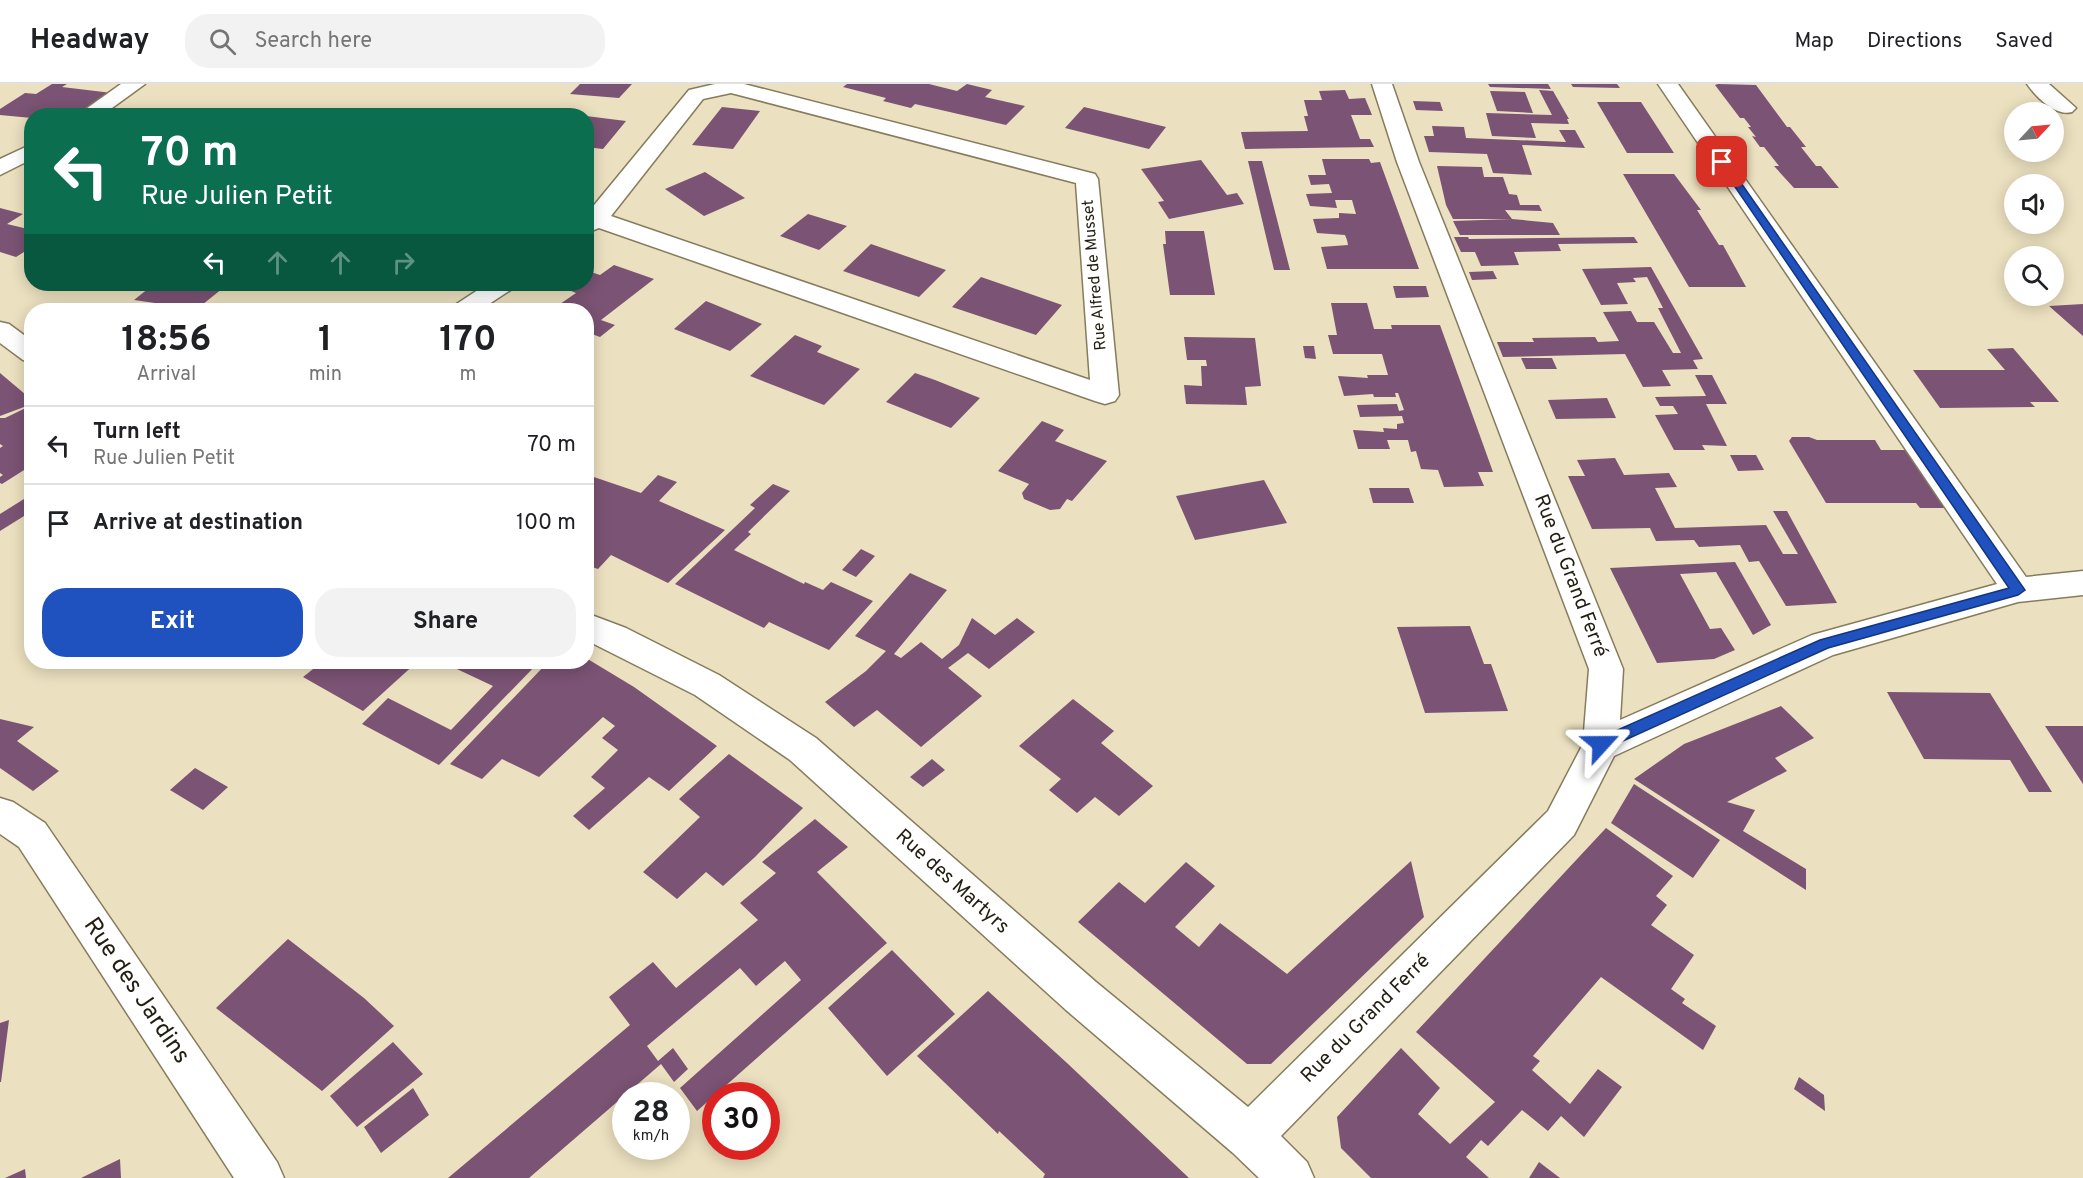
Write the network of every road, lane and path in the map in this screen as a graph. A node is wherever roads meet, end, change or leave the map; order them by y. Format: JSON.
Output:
{"nodes":[{"id":1,"x":135,"y":84,"type":"edge"},
{"id":2,"x":1382,"y":84,"type":"edge"},
{"id":3,"x":1668,"y":84,"type":"edge"},
{"id":4,"x":2037,"y":84,"type":"edge"},
{"id":5,"x":98,"y":108,"type":"edge"},
{"id":6,"x":2065,"y":108,"type":"dead end"},
{"id":7,"x":24,"y":154,"type":"edge"},
{"id":8,"x":0,"y":168,"type":"edge"},
{"id":9,"x":594,"y":220,"type":"edge"},
{"id":10,"x":594,"y":223,"type":"edge"},
{"id":11,"x":492,"y":291,"type":"edge"},
{"id":12,"x":474,"y":303,"type":"edge"},
{"id":13,"x":0,"y":330,"type":"edge"},
{"id":14,"x":24,"y":348,"type":"edge"},
{"id":15,"x":2083,"y":583,"type":"edge"},
{"id":16,"x":2018,"y":590,"type":"junction"},
{"id":17,"x":594,"y":629,"type":"edge"},
{"id":18,"x":1601,"y":744,"type":"junction"},
{"id":19,"x":0,"y":814,"type":"edge"},
{"id":20,"x":1249,"y":1137,"type":"junction"},
{"id":21,"x":261,"y":1178,"type":"edge"},
{"id":22,"x":1291,"y":1178,"type":"edge"}],
"edges":[{"from":1,"to":5,"type":"street"},
{"from":2,"to":18,"type":"street","name":"Rue du Grand Ferré"},
{"from":3,"to":16,"type":"street"},
{"from":4,"to":6,"type":"street"},
{"from":7,"to":8,"type":"street"},
{"from":9,"to":10,"type":"street","name":"Rue Alfred de Musset"},
{"from":11,"to":12,"type":"street"},
{"from":13,"to":14,"type":"street"},
{"from":15,"to":16,"type":"street"},
{"from":16,"to":18,"type":"street"},
{"from":17,"to":20,"type":"street","name":"Rue des Martyrs"},
{"from":18,"to":20,"type":"street","name":"Rue du Grand Ferré"},
{"from":19,"to":21,"type":"street","name":"Rue des Jardins"},
{"from":20,"to":22,"type":"street","name":"Rue des Martyrs"}]}
